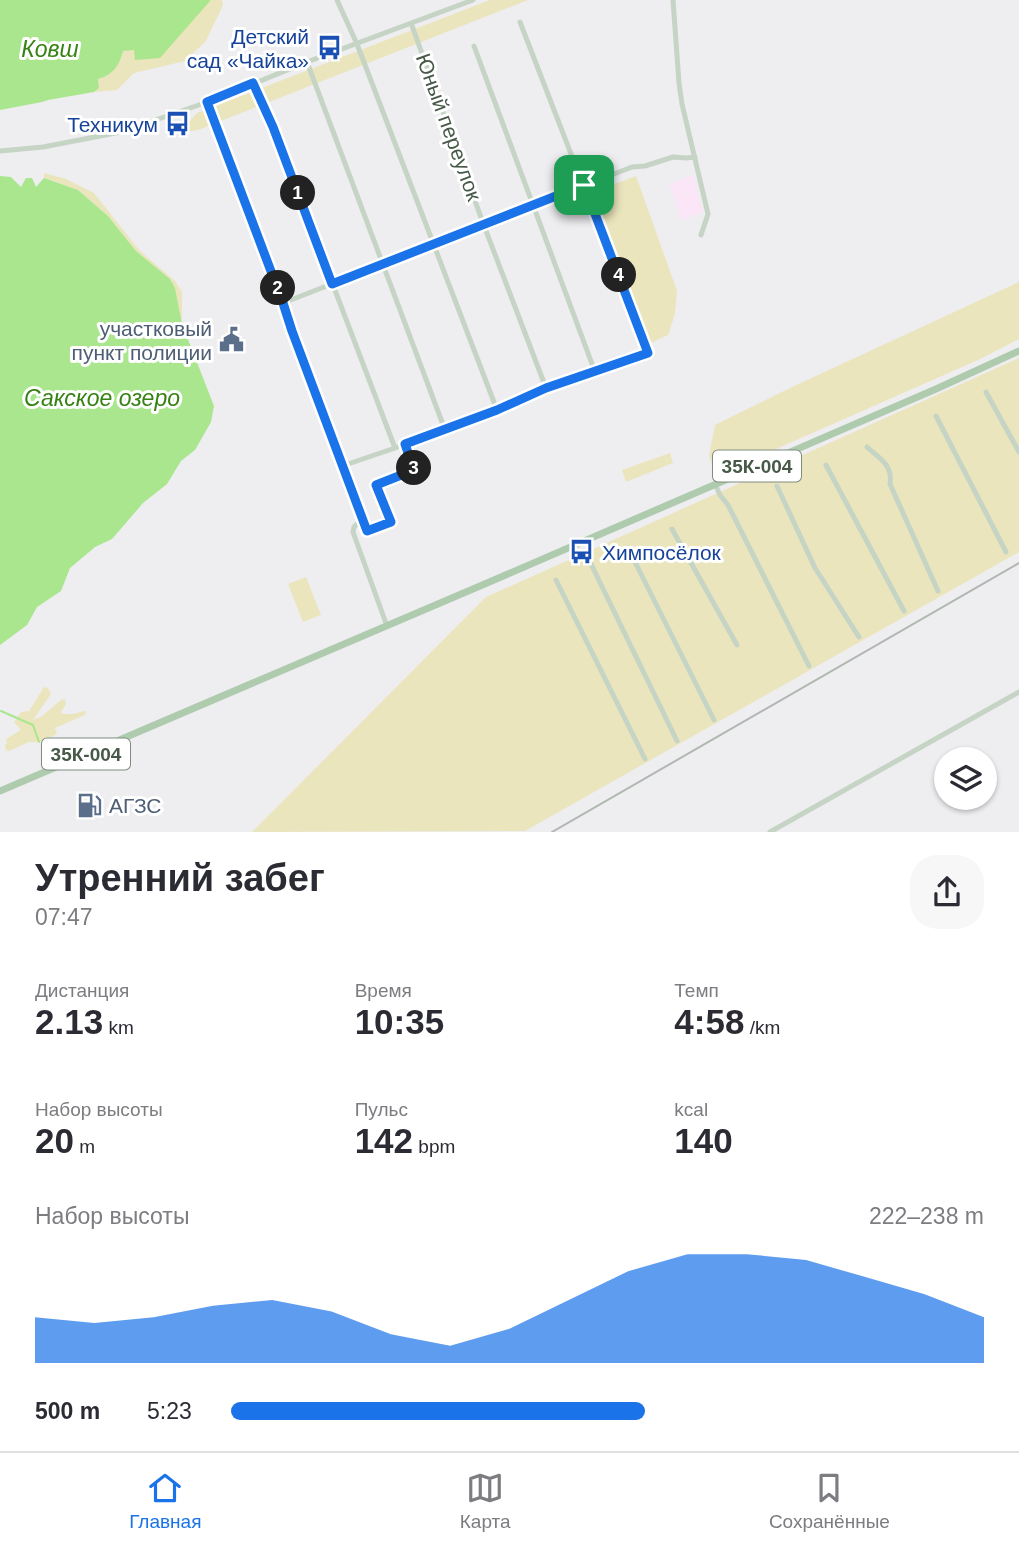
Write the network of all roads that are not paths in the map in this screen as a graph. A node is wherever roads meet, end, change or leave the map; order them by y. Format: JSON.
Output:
{"nodes":[{"id":1,"x":337,"y":0,"type":"edge"},
{"id":2,"x":472,"y":0,"type":"edge"},
{"id":3,"x":673,"y":0,"type":"edge"},
{"id":4,"x":520,"y":22,"type":"dead end"},
{"id":5,"x":411,"y":23,"type":"junction"},
{"id":6,"x":357,"y":44,"type":"junction"},
{"id":7,"x":474,"y":46,"type":"dead end"},
{"id":8,"x":307,"y":62,"type":"junction"},
{"id":9,"x":253,"y":83,"type":"junction"},
{"id":10,"x":207,"y":102,"type":"junction"},
{"id":11,"x":0,"y":151,"type":"edge"},
{"id":12,"x":695,"y":157,"type":"junction"},
{"id":13,"x":584,"y":185,"type":"junction"},
{"id":14,"x":533,"y":206,"type":"junction"},
{"id":15,"x":484,"y":225,"type":"junction"},
{"id":16,"x":701,"y":235,"type":"dead end"},
{"id":17,"x":434,"y":244,"type":"junction"},
{"id":18,"x":383,"y":264,"type":"junction"},
{"id":19,"x":332,"y":284,"type":"junction"},
{"id":20,"x":283,"y":303,"type":"junction"},
{"id":21,"x":1019,"y":351,"type":"edge"},
{"id":22,"x":595,"y":372,"type":"junction"},
{"id":23,"x":546,"y":388,"type":"junction"},
{"id":24,"x":986,"y":393,"type":"dead end"},
{"id":25,"x":497,"y":410,"type":"junction"},
{"id":26,"x":936,"y":416,"type":"dead end"},
{"id":27,"x":445,"y":429,"type":"junction"},
{"id":28,"x":405,"y":444,"type":"junction"},
{"id":29,"x":867,"y":447,"type":"dead end"},
{"id":30,"x":396,"y":448,"type":"junction"},
{"id":31,"x":1019,"y":452,"type":"edge"},
{"id":32,"x":826,"y":465,"type":"dead end"},
{"id":33,"x":342,"y":466,"type":"junction"},
{"id":34,"x":715,"y":484,"type":"junction"},
{"id":35,"x":776,"y":486,"type":"dead end"},
{"id":36,"x":362,"y":519,"type":"junction"},
{"id":37,"x":672,"y":529,"type":"dead end"},
{"id":38,"x":628,"y":548,"type":"dead end"},
{"id":39,"x":1006,"y":552,"type":"dead end"},
{"id":40,"x":591,"y":564,"type":"dead end"},
{"id":41,"x":556,"y":580,"type":"dead end"},
{"id":42,"x":938,"y":592,"type":"dead end"},
{"id":43,"x":904,"y":611,"type":"dead end"},
{"id":44,"x":387,"y":626,"type":"junction"},
{"id":45,"x":859,"y":637,"type":"dead end"},
{"id":46,"x":737,"y":645,"type":"dead end"},
{"id":47,"x":809,"y":666,"type":"dead end"},
{"id":48,"x":1019,"y":692,"type":"edge"},
{"id":49,"x":714,"y":720,"type":"dead end"},
{"id":50,"x":677,"y":741,"type":"dead end"},
{"id":51,"x":645,"y":759,"type":"dead end"},
{"id":52,"x":0,"y":791,"type":"edge"},
{"id":53,"x":770,"y":831,"type":"edge"}],
"edges":[{"from":1,"to":6,"type":"street"},
{"from":2,"to":5,"type":"street"},
{"from":3,"to":12,"type":"street"},
{"from":4,"to":13,"type":"street"},
{"from":5,"to":6,"type":"street"},
{"from":5,"to":15,"type":"street","name":"Юный переулок"},
{"from":6,"to":8,"type":"street"},
{"from":6,"to":17,"type":"street"},
{"from":7,"to":14,"type":"street"},
{"from":8,"to":9,"type":"street"},
{"from":8,"to":18,"type":"street"},
{"from":9,"to":10,"type":"street"},
{"from":9,"to":19,"type":"street"},
{"from":10,"to":11,"type":"street"},
{"from":10,"to":20,"type":"street"},
{"from":12,"to":13,"type":"street"},
{"from":12,"to":16,"type":"street"},
{"from":13,"to":14,"type":"street"},
{"from":13,"to":22,"type":"street"},
{"from":14,"to":15,"type":"street"},
{"from":14,"to":22,"type":"street"},
{"from":15,"to":17,"type":"street"},
{"from":15,"to":23,"type":"street","name":"Юный переулок"},
{"from":17,"to":18,"type":"street"},
{"from":17,"to":25,"type":"street"},
{"from":18,"to":19,"type":"street"},
{"from":18,"to":27,"type":"street"},
{"from":19,"to":20,"type":"street"},
{"from":19,"to":30,"type":"street"},
{"from":20,"to":33,"type":"street"},
{"from":21,"to":34,"type":"main road","number":"35К-004"},
{"from":22,"to":23,"type":"street"},
{"from":23,"to":25,"type":"street"},
{"from":24,"to":31,"type":"street"},
{"from":25,"to":27,"type":"street"},
{"from":26,"to":39,"type":"street"},
{"from":27,"to":28,"type":"street"},
{"from":28,"to":30,"type":"street"},
{"from":28,"to":36,"type":"street"},
{"from":29,"to":42,"type":"street"},
{"from":30,"to":33,"type":"street"},
{"from":32,"to":43,"type":"street"},
{"from":33,"to":36,"type":"street"},
{"from":34,"to":44,"type":"main road","number":"35К-004"},
{"from":34,"to":47,"type":"street"},
{"from":35,"to":45,"type":"street"},
{"from":36,"to":44,"type":"street"},
{"from":37,"to":46,"type":"street"},
{"from":38,"to":49,"type":"street"},
{"from":40,"to":50,"type":"street"},
{"from":41,"to":51,"type":"street"},
{"from":44,"to":52,"type":"main road","number":"35К-004"},
{"from":48,"to":53,"type":"street"}]}
